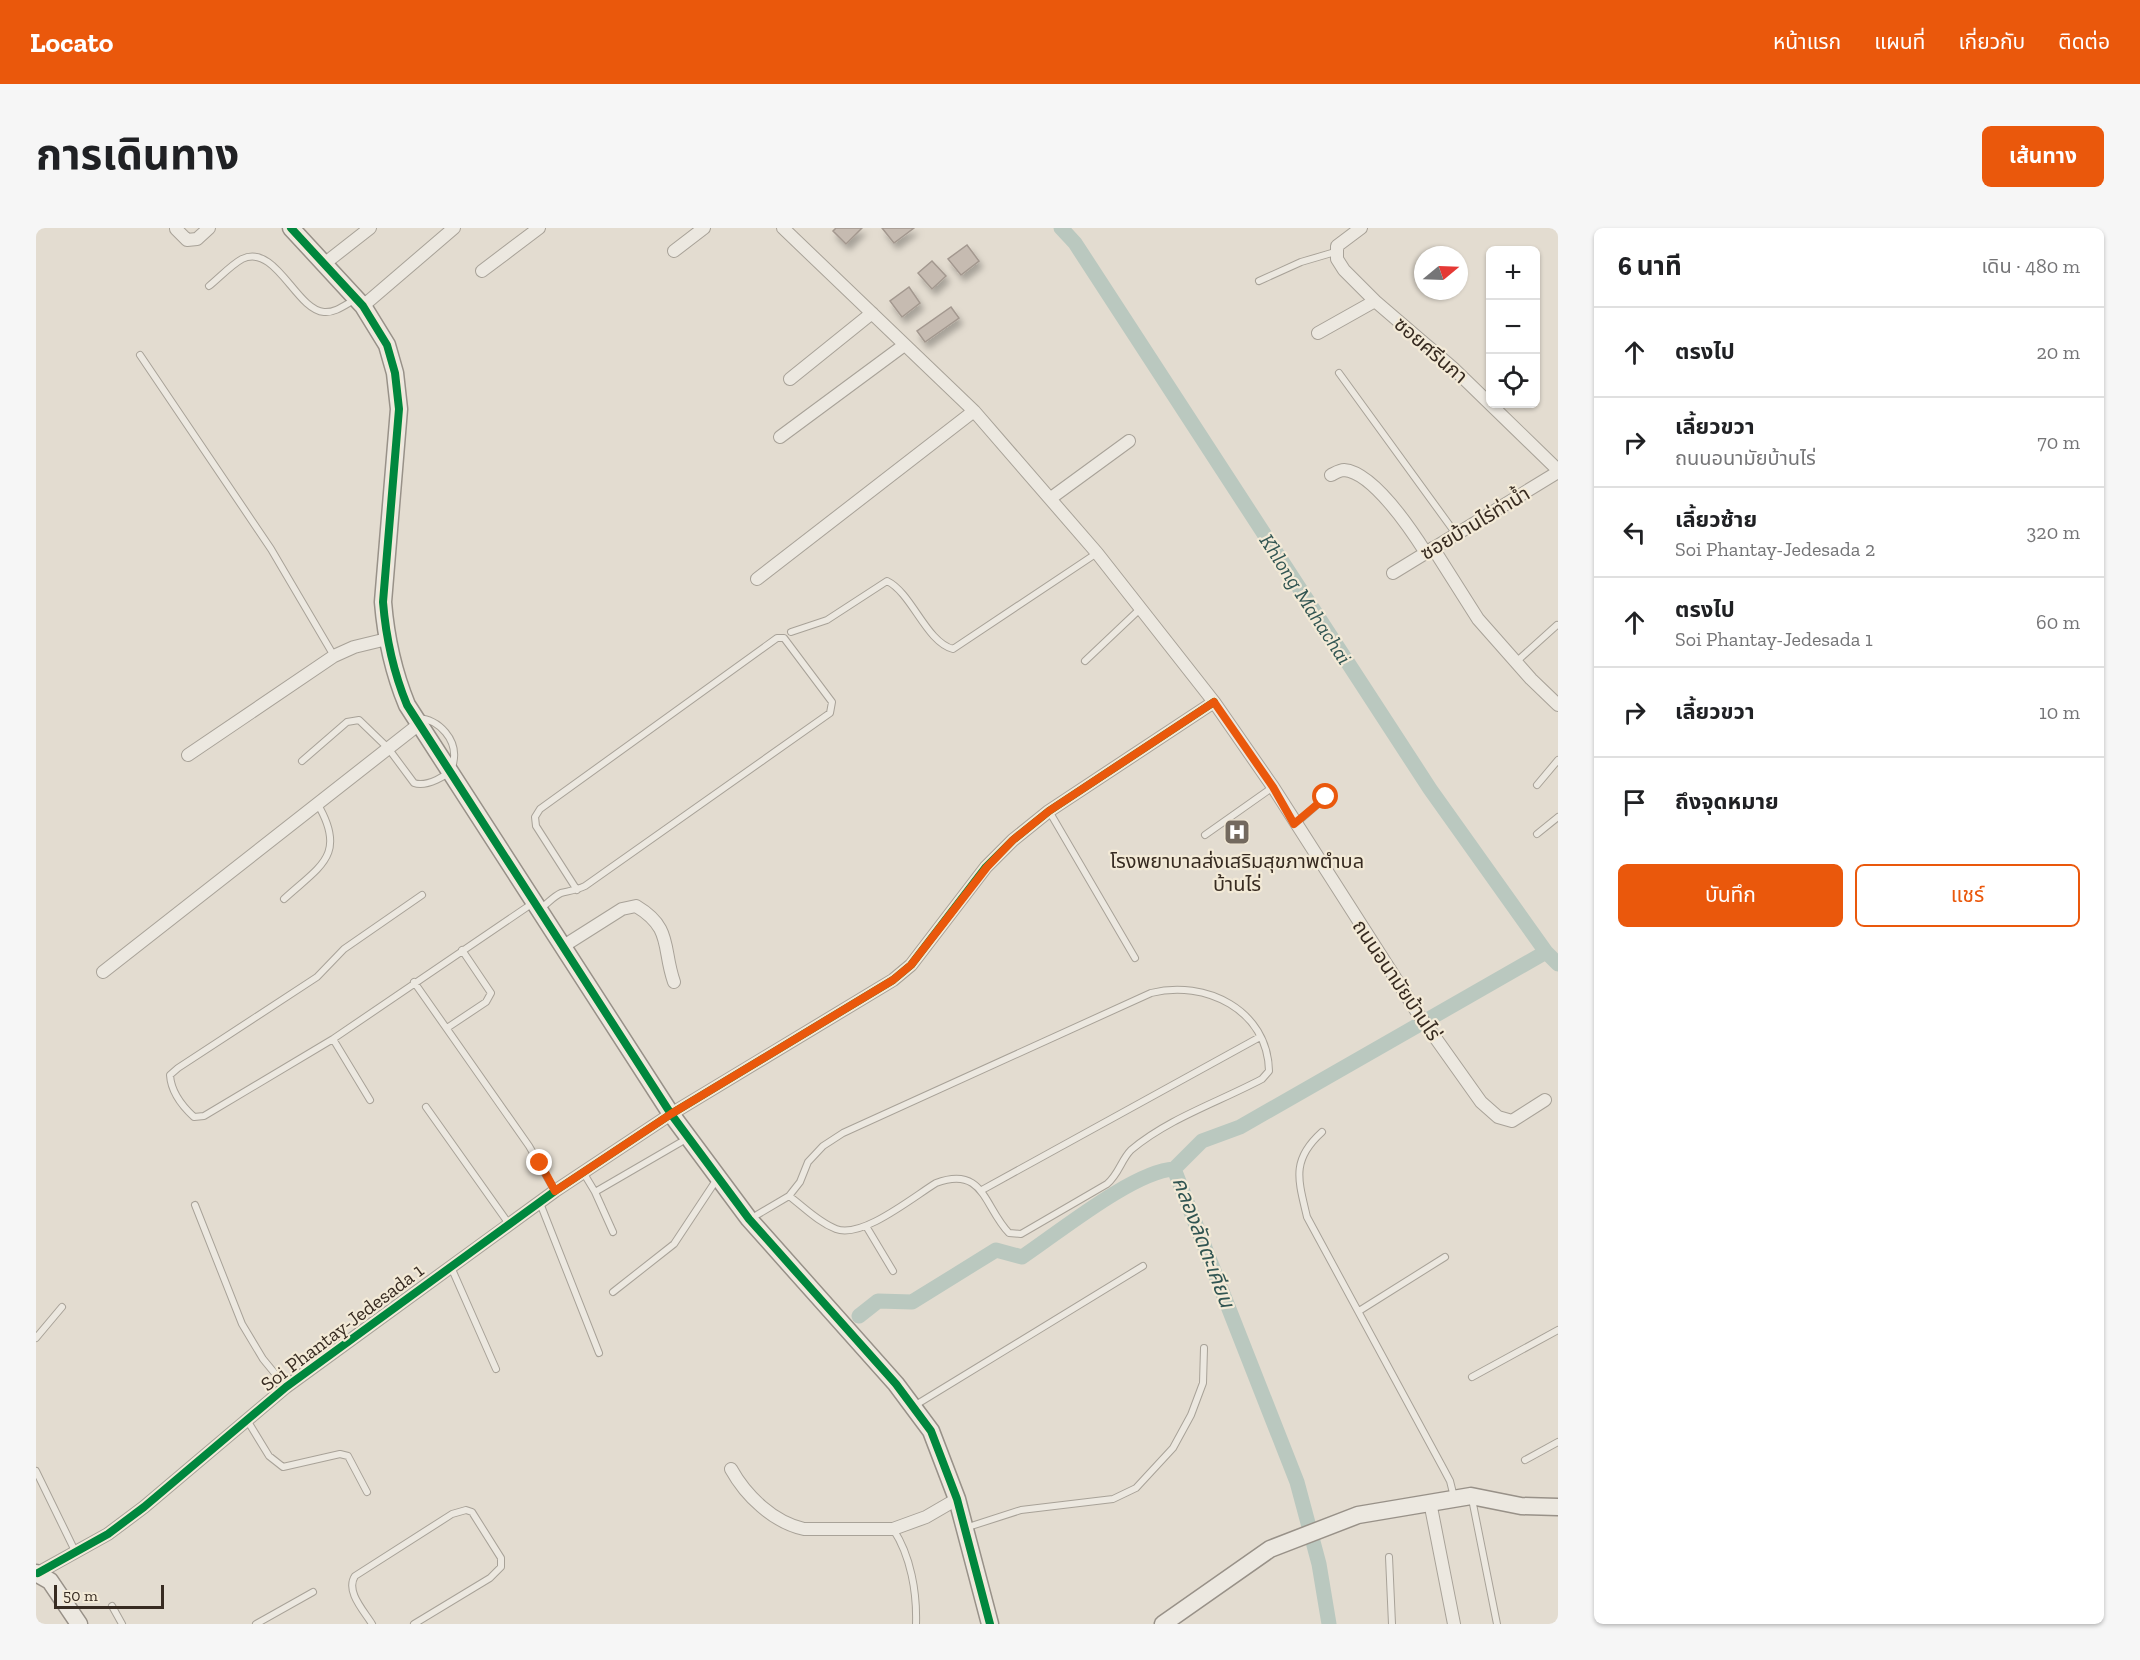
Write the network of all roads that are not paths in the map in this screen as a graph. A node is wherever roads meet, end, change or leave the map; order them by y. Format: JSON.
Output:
{"nodes":[{"id":1,"x":209,"y":228,"type":"edge"},
{"id":2,"x":370,"y":228,"type":"edge"},
{"id":3,"x":454,"y":228,"type":"edge"},
{"id":4,"x":540,"y":228,"type":"edge"},
{"id":5,"x":704,"y":228,"type":"edge"},
{"id":6,"x":783,"y":228,"type":"edge"},
{"id":7,"x":1361,"y":228,"type":"edge"},
{"id":8,"x":176,"y":229,"type":"edge"},
{"id":9,"x":295,"y":229,"type":"edge"},
{"id":10,"x":674,"y":251,"type":"dead end"},
{"id":11,"x":1335,"y":252,"type":"junction"},
{"id":12,"x":324,"y":264,"type":"junction"},
{"id":13,"x":482,"y":271,"type":"dead end"},
{"id":14,"x":1259,"y":281,"type":"dead end"},
{"id":15,"x":209,"y":286,"type":"dead end"},
{"id":16,"x":360,"y":302,"type":"junction"},
{"id":17,"x":1375,"y":302,"type":"junction"},
{"id":18,"x":872,"y":313,"type":"junction"},
{"id":19,"x":1318,"y":333,"type":"dead end"},
{"id":20,"x":903,"y":346,"type":"junction"},
{"id":21,"x":140,"y":355,"type":"dead end"},
{"id":22,"x":1339,"y":373,"type":"dead end"},
{"id":23,"x":790,"y":379,"type":"dead end"},
{"id":24,"x":974,"y":411,"type":"junction"},
{"id":25,"x":780,"y":437,"type":"dead end"},
{"id":26,"x":1129,"y":441,"type":"dead end"},
{"id":27,"x":1558,"y":471,"type":"edge"},
{"id":28,"x":1331,"y":475,"type":"dead end"},
{"id":29,"x":1052,"y":498,"type":"junction"},
{"id":30,"x":1456,"y":534,"type":"junction"},
{"id":31,"x":1429,"y":550,"type":"junction"},
{"id":32,"x":1097,"y":553,"type":"junction"},
{"id":33,"x":1393,"y":573,"type":"dead end"},
{"id":34,"x":757,"y":579,"type":"dead end"},
{"id":35,"x":1142,"y":608,"type":"junction"},
{"id":36,"x":1557,"y":625,"type":"edge"},
{"id":37,"x":791,"y":632,"type":"dead end"},
{"id":38,"x":387,"y":639,"type":"junction"},
{"id":39,"x":334,"y":656,"type":"junction"},
{"id":40,"x":1085,"y":661,"type":"dead end"},
{"id":41,"x":1516,"y":662,"type":"junction"},
{"id":42,"x":1214,"y":702,"type":"junction"},
{"id":43,"x":1558,"y":705,"type":"edge"},
{"id":44,"x":416,"y":721,"type":"junction"},
{"id":45,"x":388,"y":748,"type":"junction"},
{"id":46,"x":188,"y":755,"type":"dead end"},
{"id":47,"x":1558,"y":760,"type":"edge"},
{"id":48,"x":302,"y":761,"type":"dead end"},
{"id":49,"x":448,"y":772,"type":"junction"},
{"id":50,"x":1537,"y":785,"type":"dead end"},
{"id":51,"x":1273,"y":787,"type":"junction"},
{"id":52,"x":1326,"y":797,"type":"dead end"},
{"id":53,"x":317,"y":804,"type":"junction"},
{"id":54,"x":1049,"y":811,"type":"junction"},
{"id":55,"x":1558,"y":816,"type":"edge"},
{"id":56,"x":1294,"y":824,"type":"junction"},
{"id":57,"x":1538,"y":834,"type":"dead end"},
{"id":58,"x":1205,"y":835,"type":"dead end"},
{"id":59,"x":577,"y":890,"type":"junction"},
{"id":60,"x":422,"y":895,"type":"dead end"},
{"id":61,"x":284,"y":899,"type":"dead end"},
{"id":62,"x":536,"y":907,"type":"junction"},
{"id":63,"x":562,"y":947,"type":"junction"},
{"id":64,"x":462,"y":950,"type":"junction"},
{"id":65,"x":1135,"y":958,"type":"dead end"},
{"id":66,"x":103,"y":972,"type":"dead end"},
{"id":67,"x":414,"y":982,"type":"junction"},
{"id":68,"x":674,"y":982,"type":"dead end"},
{"id":69,"x":447,"y":1028,"type":"junction"},
{"id":70,"x":1260,"y":1037,"type":"junction"},
{"id":71,"x":333,"y":1039,"type":"junction"},
{"id":72,"x":370,"y":1100,"type":"dead end"},
{"id":73,"x":1545,"y":1100,"type":"dead end"},
{"id":74,"x":426,"y":1107,"type":"dead end"},
{"id":75,"x":671,"y":1114,"type":"junction"},
{"id":76,"x":1322,"y":1132,"type":"dead end"},
{"id":77,"x":688,"y":1137,"type":"junction"},
{"id":78,"x":582,"y":1172,"type":"junction"},
{"id":79,"x":718,"y":1178,"type":"junction"},
{"id":80,"x":982,"y":1190,"type":"junction"},
{"id":81,"x":555,"y":1191,"type":"junction"},
{"id":82,"x":595,"y":1192,"type":"junction"},
{"id":83,"x":789,"y":1196,"type":"junction"},
{"id":84,"x":540,"y":1202,"type":"junction"},
{"id":85,"x":195,"y":1205,"type":"dead end"},
{"id":86,"x":749,"y":1219,"type":"junction"},
{"id":87,"x":509,"y":1224,"type":"junction"},
{"id":88,"x":866,"y":1226,"type":"junction"},
{"id":89,"x":613,"y":1232,"type":"dead end"},
{"id":90,"x":1445,"y":1257,"type":"dead end"},
{"id":91,"x":1143,"y":1266,"type":"dead end"},
{"id":92,"x":451,"y":1267,"type":"junction"},
{"id":93,"x":893,"y":1271,"type":"dead end"},
{"id":94,"x":613,"y":1292,"type":"dead end"},
{"id":95,"x":62,"y":1306,"type":"dead end"},
{"id":96,"x":1359,"y":1311,"type":"junction"},
{"id":97,"x":1558,"y":1330,"type":"edge"},
{"id":98,"x":36,"y":1338,"type":"edge"},
{"id":99,"x":1204,"y":1348,"type":"dead end"},
{"id":100,"x":599,"y":1353,"type":"dead end"},
{"id":101,"x":496,"y":1369,"type":"dead end"},
{"id":102,"x":1472,"y":1377,"type":"dead end"},
{"id":103,"x":286,"y":1387,"type":"junction"},
{"id":104,"x":914,"y":1406,"type":"junction"},
{"id":105,"x":247,"y":1420,"type":"junction"},
{"id":106,"x":1558,"y":1442,"type":"edge"},
{"id":107,"x":1525,"y":1460,"type":"dead end"},
{"id":108,"x":730,"y":1469,"type":"dead end"},
{"id":109,"x":36,"y":1471,"type":"edge"},
{"id":110,"x":367,"y":1492,"type":"dead end"},
{"id":111,"x":1471,"y":1496,"type":"junction"},
{"id":112,"x":1454,"y":1498,"type":"junction"},
{"id":113,"x":957,"y":1499,"type":"junction"},
{"id":114,"x":1430,"y":1502,"type":"junction"},
{"id":115,"x":1558,"y":1508,"type":"edge"},
{"id":116,"x":965,"y":1528,"type":"junction"},
{"id":117,"x":893,"y":1529,"type":"junction"},
{"id":118,"x":76,"y":1552,"type":"junction"},
{"id":119,"x":1389,"y":1557,"type":"dead end"},
{"id":120,"x":37,"y":1573,"type":"edge"},
{"id":121,"x":313,"y":1592,"type":"dead end"},
{"id":122,"x":112,"y":1606,"type":"dead end"},
{"id":123,"x":79,"y":1624,"type":"edge"},
{"id":124,"x":122,"y":1624,"type":"edge"},
{"id":125,"x":256,"y":1624,"type":"edge"},
{"id":126,"x":372,"y":1624,"type":"edge"},
{"id":127,"x":414,"y":1624,"type":"edge"},
{"id":128,"x":916,"y":1624,"type":"edge"},
{"id":129,"x":990,"y":1624,"type":"edge"},
{"id":130,"x":1163,"y":1624,"type":"edge"},
{"id":131,"x":1392,"y":1624,"type":"edge"},
{"id":132,"x":1454,"y":1624,"type":"edge"},
{"id":133,"x":1497,"y":1624,"type":"edge"}],
"edges":[{"from":1,"to":8,"type":"street"},
{"from":2,"to":12,"type":"street"},
{"from":3,"to":16,"type":"street"},
{"from":4,"to":13,"type":"street"},
{"from":5,"to":10,"type":"street"},
{"from":6,"to":18,"type":"street","name":"ถนนอนามัยบ้านไร่"},
{"from":7,"to":11,"type":"street"},
{"from":9,"to":12,"type":"street"},
{"from":11,"to":14,"type":"lane"},
{"from":11,"to":17,"type":"street","name":"ซอยศรีนภา"},
{"from":12,"to":16,"type":"street"},
{"from":15,"to":16,"type":"lane"},
{"from":16,"to":38,"type":"street"},
{"from":17,"to":19,"type":"street"},
{"from":17,"to":27,"type":"street","name":"ซอยศรีนภา"},
{"from":18,"to":20,"type":"street","name":"ถนนอนามัยบ้านไร่"},
{"from":18,"to":23,"type":"street"},
{"from":20,"to":24,"type":"street","name":"ถนนอนามัยบ้านไร่"},
{"from":20,"to":25,"type":"street"},
{"from":21,"to":39,"type":"lane"},
{"from":22,"to":30,"type":"lane"},
{"from":24,"to":29,"type":"street","name":"ถนนอนามัยบ้านไร่"},
{"from":24,"to":34,"type":"street"},
{"from":26,"to":29,"type":"street"},
{"from":27,"to":30,"type":"street","name":"ซอยบ้านไร่ท่าน้ำ"},
{"from":28,"to":31,"type":"street"},
{"from":29,"to":32,"type":"street","name":"ถนนอนามัยบ้านไร่"},
{"from":30,"to":31,"type":"street","name":"ซอยบ้านไร่ท่าน้ำ"},
{"from":31,"to":33,"type":"street","name":"ซอยบ้านไร่ท่าน้ำ"},
{"from":31,"to":41,"type":"street"},
{"from":32,"to":35,"type":"street","name":"ถนนอนามัยบ้านไร่"},
{"from":32,"to":37,"type":"lane"},
{"from":35,"to":40,"type":"lane"},
{"from":35,"to":42,"type":"street","name":"ถนนอนามัยบ้านไร่"},
{"from":36,"to":41,"type":"lane"},
{"from":38,"to":39,"type":"street"},
{"from":38,"to":44,"type":"street"},
{"from":39,"to":46,"type":"street"},
{"from":41,"to":43,"type":"street"},
{"from":42,"to":51,"type":"street","name":"ถนนอนามัยบ้านไร่"},
{"from":42,"to":54,"type":"street","name":"Soi Phantay-Jedesada 1"},
{"from":44,"to":45,"type":"street"},
{"from":44,"to":49,"type":"street"},
{"from":45,"to":48,"type":"lane"},
{"from":45,"to":49,"type":"lane"},
{"from":45,"to":53,"type":"street"},
{"from":47,"to":50,"type":"lane"},
{"from":49,"to":62,"type":"street"},
{"from":51,"to":56,"type":"street","name":"ถนนอนามัยบ้านไร่"},
{"from":51,"to":58,"type":"lane"},
{"from":52,"to":56,"type":"lane"},
{"from":53,"to":61,"type":"lane"},
{"from":53,"to":66,"type":"street"},
{"from":54,"to":65,"type":"lane"},
{"from":54,"to":75,"type":"street","name":"Soi Phantay-Jedesada 1"},
{"from":55,"to":57,"type":"lane"},
{"from":56,"to":73,"type":"street","name":"ถนนอนามัยบ้านไร่"},
{"from":59,"to":59,"type":"lane"},
{"from":59,"to":62,"type":"lane"},
{"from":60,"to":71,"type":"lane"},
{"from":62,"to":63,"type":"street"},
{"from":62,"to":64,"type":"lane"},
{"from":63,"to":68,"type":"street"},
{"from":63,"to":75,"type":"street"},
{"from":64,"to":67,"type":"lane"},
{"from":64,"to":69,"type":"lane"},
{"from":67,"to":69,"type":"lane"},
{"from":67,"to":71,"type":"lane"},
{"from":69,"to":81,"type":"lane"},
{"from":70,"to":80,"type":"lane"},
{"from":70,"to":80,"type":"lane"},
{"from":70,"to":83,"type":"lane"},
{"from":71,"to":72,"type":"lane"},
{"from":74,"to":87,"type":"lane"},
{"from":75,"to":77,"type":"street"},
{"from":75,"to":78,"type":"street","name":"Soi Phantay-Jedesada 1"},
{"from":76,"to":96,"type":"lane"},
{"from":77,"to":79,"type":"street"},
{"from":77,"to":82,"type":"lane"},
{"from":78,"to":81,"type":"street","name":"Soi Phantay-Jedesada 1"},
{"from":78,"to":82,"type":"lane"},
{"from":79,"to":86,"type":"street"},
{"from":79,"to":94,"type":"lane"},
{"from":80,"to":88,"type":"lane"},
{"from":81,"to":84,"type":"street","name":"Soi Phantay-Jedesada 1"},
{"from":82,"to":89,"type":"lane"},
{"from":83,"to":86,"type":"lane"},
{"from":83,"to":88,"type":"lane"},
{"from":84,"to":87,"type":"street","name":"Soi Phantay-Jedesada 1"},
{"from":84,"to":100,"type":"lane"},
{"from":85,"to":103,"type":"lane"},
{"from":86,"to":104,"type":"street"},
{"from":87,"to":92,"type":"street","name":"Soi Phantay-Jedesada 1"},
{"from":88,"to":93,"type":"lane"},
{"from":90,"to":96,"type":"lane"},
{"from":91,"to":104,"type":"lane"},
{"from":92,"to":101,"type":"lane"},
{"from":92,"to":103,"type":"street","name":"Soi Phantay-Jedesada 1"},
{"from":95,"to":98,"type":"lane"},
{"from":96,"to":112,"type":"lane"},
{"from":97,"to":102,"type":"lane"},
{"from":99,"to":116,"type":"lane"},
{"from":103,"to":105,"type":"street","name":"Soi Phantay-Jedesada 1"},
{"from":104,"to":113,"type":"street"},
{"from":105,"to":110,"type":"lane"},
{"from":105,"to":118,"type":"street","name":"Soi Phantay-Jedesada 1"},
{"from":106,"to":107,"type":"lane"},
{"from":108,"to":117,"type":"street"},
{"from":109,"to":118,"type":"lane"},
{"from":111,"to":112,"type":"street"},
{"from":111,"to":115,"type":"street"},
{"from":111,"to":133,"type":"lane"},
{"from":112,"to":114,"type":"street"},
{"from":113,"to":116,"type":"street"},
{"from":113,"to":117,"type":"street"},
{"from":114,"to":130,"type":"street"},
{"from":114,"to":132,"type":"street"},
{"from":116,"to":129,"type":"street"},
{"from":117,"to":128,"type":"lane"},
{"from":118,"to":120,"type":"street","name":"Soi Phantay-Jedesada 1"},
{"from":119,"to":131,"type":"lane"},
{"from":120,"to":123,"type":"street"},
{"from":121,"to":125,"type":"lane"},
{"from":122,"to":124,"type":"lane"},
{"from":126,"to":127,"type":"lane"}]}
